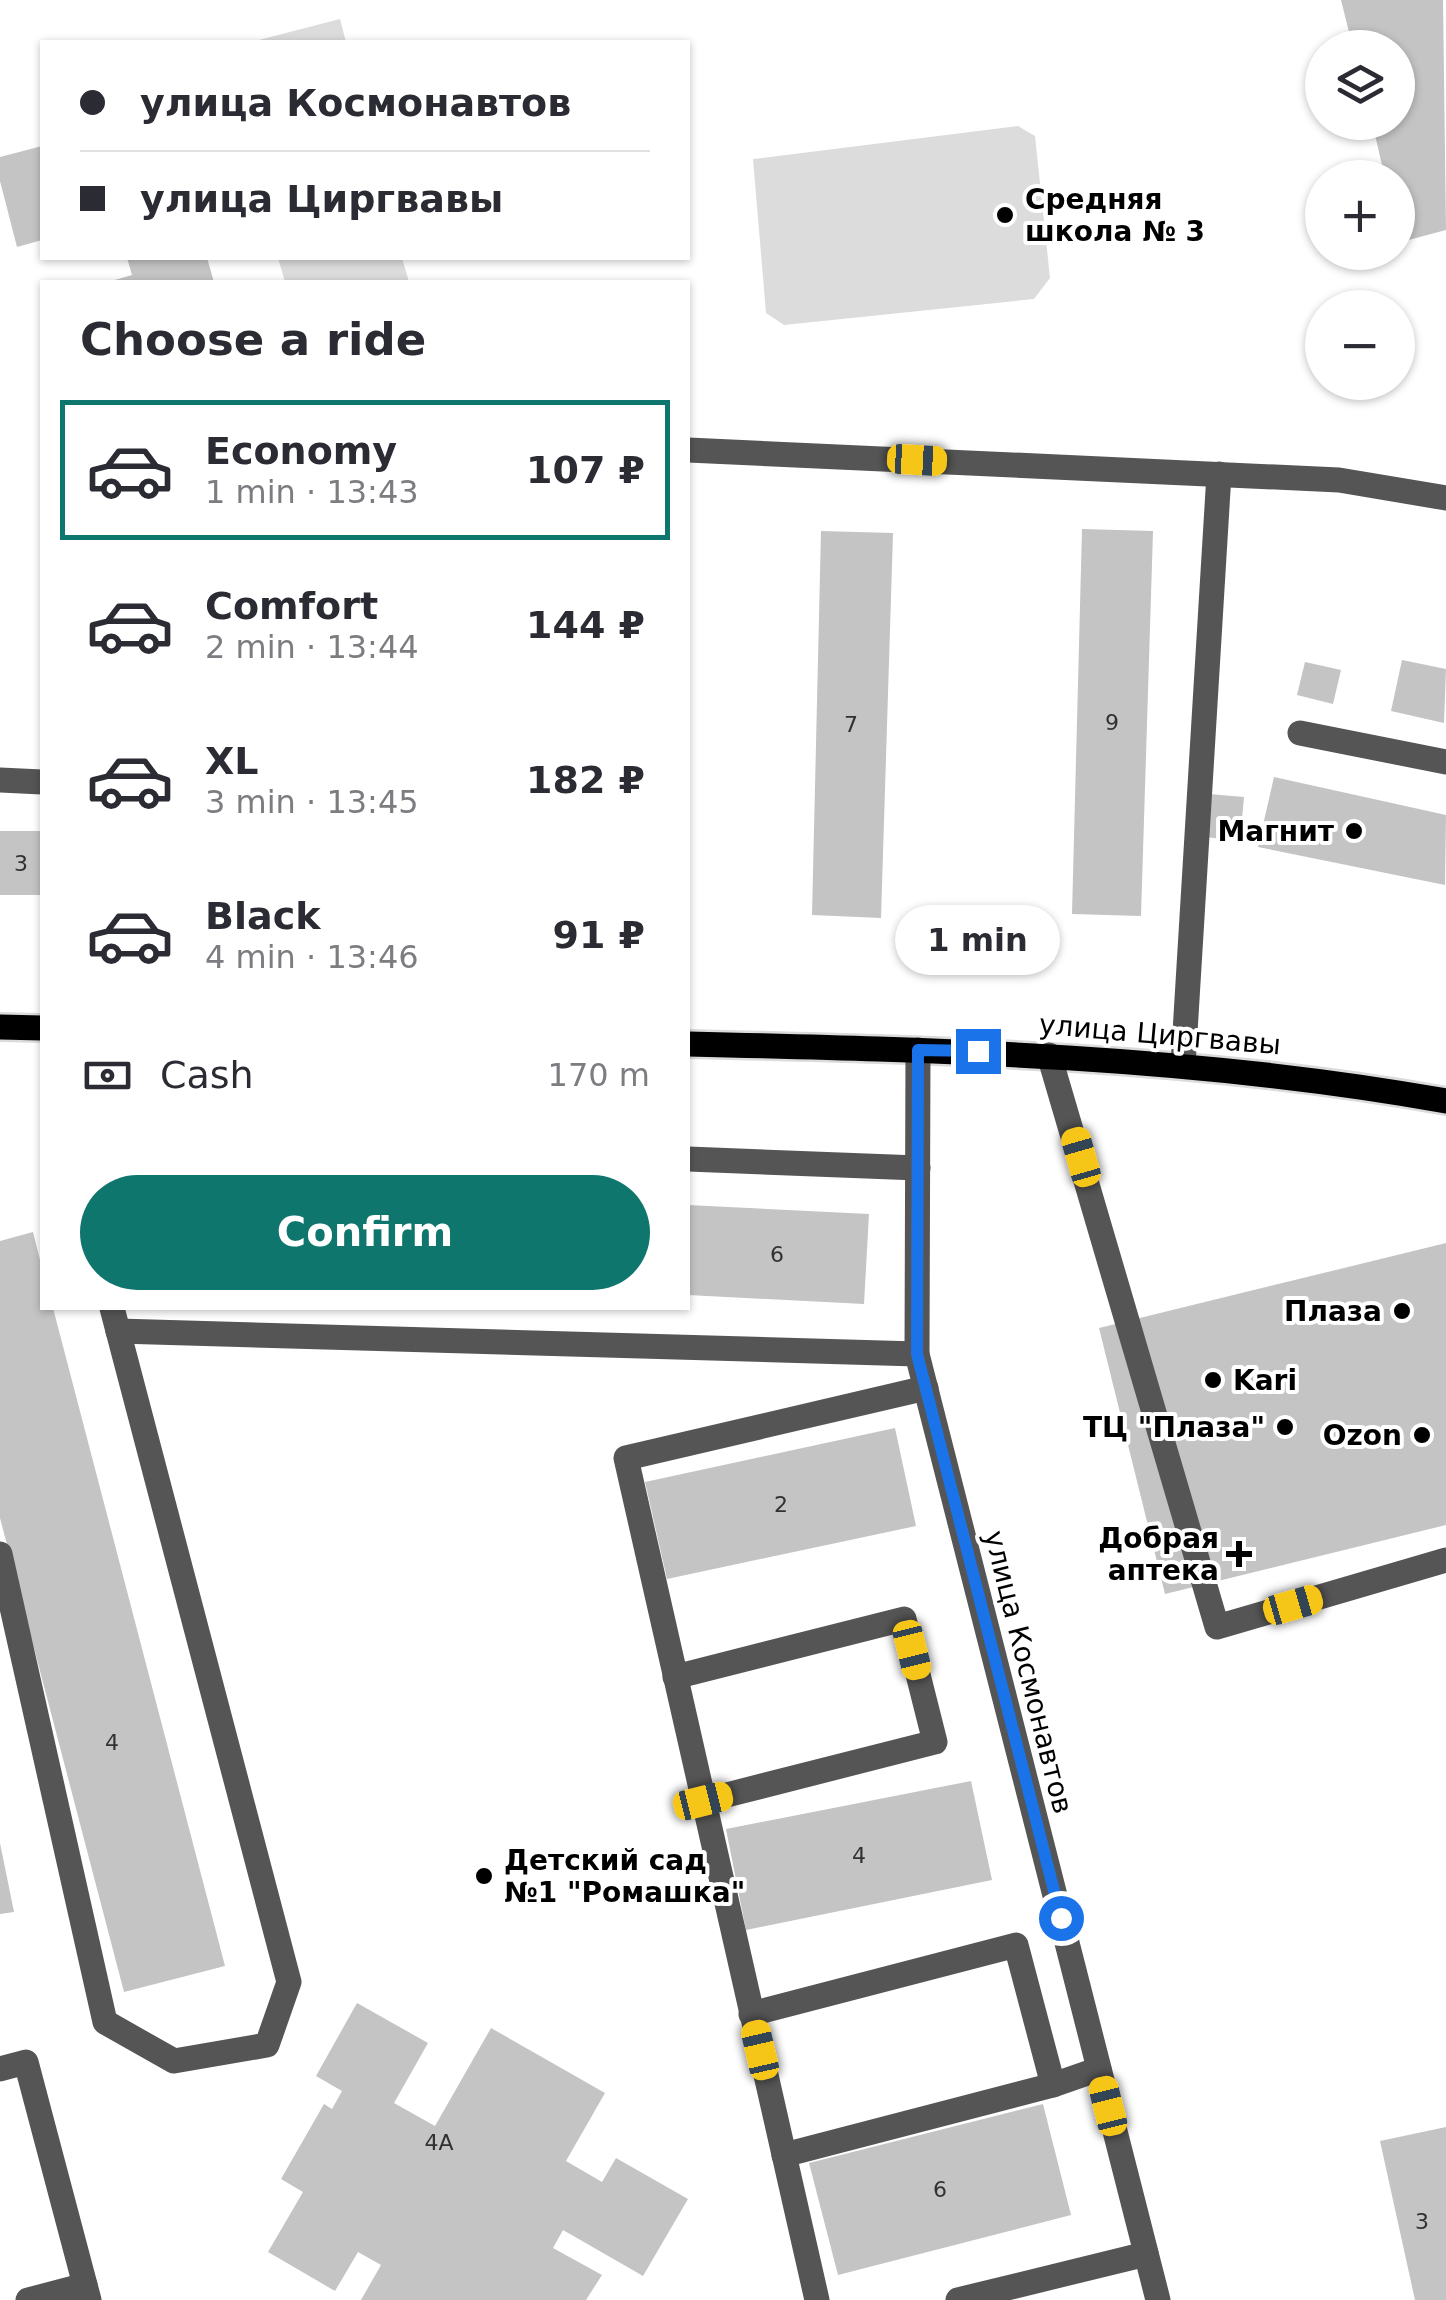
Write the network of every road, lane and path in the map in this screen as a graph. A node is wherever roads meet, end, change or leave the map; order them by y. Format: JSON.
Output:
{"nodes":[{"id":1,"x":690,"y":450,"type":"edge"},
{"id":2,"x":1219,"y":474,"type":"junction"},
{"id":3,"x":1446,"y":498,"type":"edge"},
{"id":4,"x":1300,"y":733,"type":"dead end"},
{"id":5,"x":1446,"y":762,"type":"edge"},
{"id":6,"x":0,"y":780,"type":"edge"},
{"id":7,"x":40,"y":782,"type":"edge"},
{"id":8,"x":0,"y":1026,"type":"edge"},
{"id":9,"x":40,"y":1032,"type":"edge"},
{"id":10,"x":690,"y":1044,"type":"edge"},
{"id":11,"x":918,"y":1050,"type":"junction"},
{"id":12,"x":1049,"y":1055,"type":"junction"},
{"id":13,"x":1183,"y":1066,"type":"junction"},
{"id":14,"x":1446,"y":1102,"type":"edge"},
{"id":15,"x":690,"y":1159,"type":"edge"},
{"id":16,"x":918,"y":1168,"type":"junction"},
{"id":17,"x":115,"y":1319,"type":"edge"},
{"id":18,"x":917,"y":1354,"type":"junction"},
{"id":19,"x":926,"y":1388,"type":"junction"},
{"id":20,"x":0,"y":1554,"type":"edge"},
{"id":21,"x":1446,"y":1560,"type":"edge"},
{"id":22,"x":675,"y":1676,"type":"junction"},
{"id":23,"x":703,"y":1801,"type":"junction"},
{"id":24,"x":752,"y":2014,"type":"junction"},
{"id":25,"x":0,"y":2069,"type":"edge"},
{"id":26,"x":1099,"y":2069,"type":"junction"},
{"id":27,"x":1052,"y":2085,"type":"junction"},
{"id":28,"x":784,"y":2155,"type":"junction"},
{"id":29,"x":1146,"y":2254,"type":"junction"},
{"id":30,"x":87,"y":2292,"type":"edge"},
{"id":31,"x":28,"y":2300,"type":"edge"},
{"id":32,"x":817,"y":2300,"type":"edge"},
{"id":33,"x":958,"y":2300,"type":"edge"},
{"id":34,"x":1158,"y":2300,"type":"edge"}],
"edges":[{"from":1,"to":2,"type":"street"},
{"from":2,"to":3,"type":"street"},
{"from":2,"to":13,"type":"street"},
{"from":4,"to":5,"type":"street"},
{"from":6,"to":7,"type":"street"},
{"from":8,"to":9,"type":"main road"},
{"from":10,"to":11,"type":"main road","name":"улица Циргвавы"},
{"from":11,"to":12,"type":"main road","name":"улица Циргвавы"},
{"from":11,"to":16,"type":"street","name":"улица Космонавтов"},
{"from":12,"to":13,"type":"main road","name":"улица Циргвавы"},
{"from":12,"to":21,"type":"street"},
{"from":13,"to":14,"type":"main road","name":"улица Циргвавы"},
{"from":15,"to":16,"type":"street"},
{"from":16,"to":18,"type":"street","name":"улица Космонавтов"},
{"from":17,"to":18,"type":"street"},
{"from":17,"to":20,"type":"street"},
{"from":18,"to":19,"type":"street","name":"улица Космонавтов"},
{"from":19,"to":22,"type":"street"},
{"from":19,"to":26,"type":"street","name":"улица Космонавтов"},
{"from":22,"to":23,"type":"street"},
{"from":22,"to":23,"type":"street"},
{"from":23,"to":24,"type":"street"},
{"from":24,"to":27,"type":"street"},
{"from":24,"to":28,"type":"street"},
{"from":25,"to":30,"type":"street"},
{"from":26,"to":27,"type":"street"},
{"from":26,"to":29,"type":"street","name":"улица Космонавтов"},
{"from":27,"to":28,"type":"street"},
{"from":28,"to":32,"type":"street"},
{"from":29,"to":33,"type":"street"},
{"from":29,"to":34,"type":"street","name":"улица Космонавтов"},
{"from":30,"to":31,"type":"street"}]}
